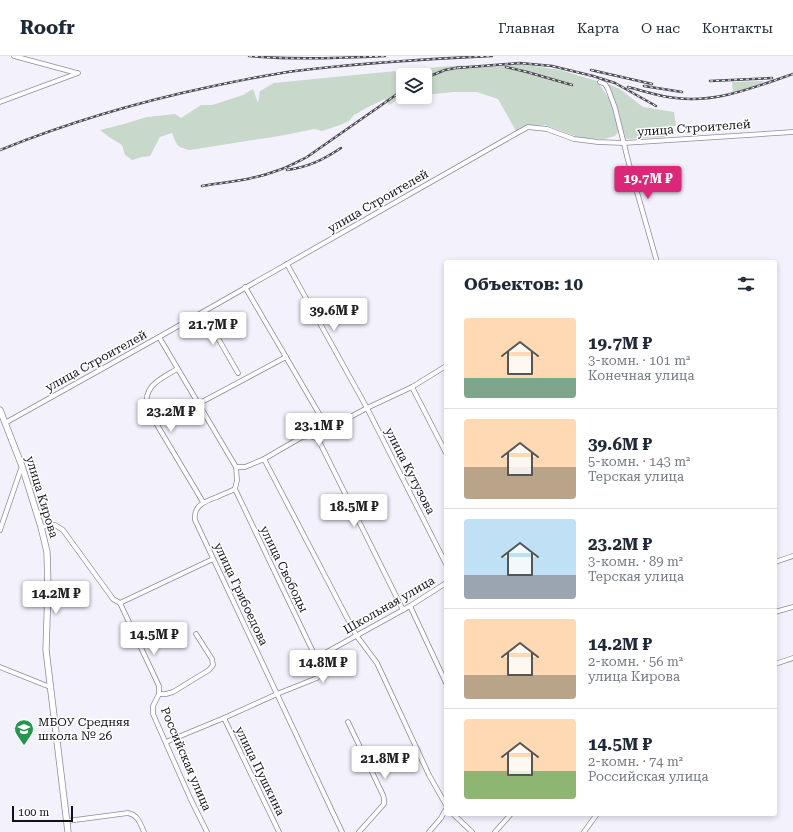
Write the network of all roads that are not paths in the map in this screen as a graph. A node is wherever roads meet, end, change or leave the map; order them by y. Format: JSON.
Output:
{"nodes":[{"id":1,"x":14,"y":56,"type":"edge"},
{"id":2,"x":600,"y":82,"type":"dead end"},
{"id":3,"x":0,"y":102,"type":"edge"},
{"id":4,"x":793,"y":132,"type":"edge"},
{"id":5,"x":624,"y":143,"type":"junction"},
{"id":6,"x":656,"y":260,"type":"edge"},
{"id":7,"x":287,"y":264,"type":"junction"},
{"id":8,"x":245,"y":287,"type":"junction"},
{"id":9,"x":203,"y":312,"type":"junction"},
{"id":10,"x":159,"y":337,"type":"junction"},
{"id":11,"x":286,"y":357,"type":"junction"},
{"id":12,"x":444,"y":367,"type":"edge"},
{"id":13,"x":177,"y":369,"type":"junction"},
{"id":14,"x":238,"y":373,"type":"dead end"},
{"id":15,"x":412,"y":387,"type":"junction"},
{"id":16,"x":198,"y":404,"type":"junction"},
{"id":17,"x":367,"y":408,"type":"junction"},
{"id":18,"x":0,"y":410,"type":"edge"},
{"id":19,"x":5,"y":423,"type":"junction"},
{"id":20,"x":328,"y":429,"type":"junction"},
{"id":21,"x":318,"y":439,"type":"junction"},
{"id":22,"x":444,"y":449,"type":"edge"},
{"id":23,"x":264,"y":459,"type":"junction"},
{"id":24,"x":22,"y":466,"type":"junction"},
{"id":25,"x":236,"y":468,"type":"junction"},
{"id":26,"x":235,"y":489,"type":"junction"},
{"id":27,"x":203,"y":502,"type":"junction"},
{"id":28,"x":41,"y":526,"type":"junction"},
{"id":29,"x":0,"y":530,"type":"edge"},
{"id":30,"x":793,"y":556,"type":"edge"},
{"id":31,"x":213,"y":559,"type":"junction"},
{"id":32,"x":444,"y":560,"type":"edge"},
{"id":33,"x":777,"y":561,"type":"edge"},
{"id":34,"x":444,"y":584,"type":"edge"},
{"id":35,"x":120,"y":603,"type":"junction"},
{"id":36,"x":410,"y":606,"type":"junction"},
{"id":37,"x":793,"y":607,"type":"edge"},
{"id":38,"x":403,"y":610,"type":"junction"},
{"id":39,"x":777,"y":611,"type":"edge"},
{"id":40,"x":196,"y":634,"type":"dead end"},
{"id":41,"x":356,"y":635,"type":"junction"},
{"id":42,"x":316,"y":658,"type":"junction"},
{"id":43,"x":793,"y":658,"type":"edge"},
{"id":44,"x":777,"y":663,"type":"edge"},
{"id":45,"x":0,"y":667,"type":"edge"},
{"id":46,"x":444,"y":679,"type":"edge"},
{"id":47,"x":50,"y":687,"type":"junction"},
{"id":48,"x":159,"y":694,"type":"junction"},
{"id":49,"x":277,"y":694,"type":"junction"},
{"id":50,"x":224,"y":718,"type":"junction"},
{"id":51,"x":348,"y":722,"type":"dead end"},
{"id":52,"x":166,"y":742,"type":"junction"},
{"id":53,"x":444,"y":801,"type":"edge"},
{"id":54,"x":444,"y":813,"type":"edge"},
{"id":55,"x":455,"y":816,"type":"edge"},
{"id":56,"x":508,"y":816,"type":"edge"},
{"id":57,"x":596,"y":816,"type":"edge"},
{"id":58,"x":67,"y":821,"type":"junction"},
{"id":59,"x":68,"y":832,"type":"edge"},
{"id":60,"x":144,"y":832,"type":"edge"},
{"id":61,"x":207,"y":832,"type":"edge"},
{"id":62,"x":279,"y":832,"type":"edge"},
{"id":63,"x":342,"y":832,"type":"edge"},
{"id":64,"x":359,"y":832,"type":"edge"},
{"id":65,"x":429,"y":832,"type":"edge"},
{"id":66,"x":472,"y":832,"type":"edge"},
{"id":67,"x":495,"y":832,"type":"edge"},
{"id":68,"x":584,"y":832,"type":"edge"}],
"edges":[{"from":1,"to":3,"type":"street"},
{"from":2,"to":5,"type":"street"},
{"from":4,"to":5,"type":"street","name":"улица Строителей"},
{"from":5,"to":6,"type":"street"},
{"from":5,"to":7,"type":"street","name":"улица Строителей"},
{"from":7,"to":8,"type":"street","name":"улица Строителей"},
{"from":7,"to":17,"type":"street","name":"улица Кутузова"},
{"from":8,"to":9,"type":"street","name":"улица Строителей"},
{"from":8,"to":11,"type":"street"},
{"from":9,"to":10,"type":"street","name":"улица Строителей"},
{"from":9,"to":14,"type":"street"},
{"from":10,"to":13,"type":"street"},
{"from":10,"to":19,"type":"street","name":"улица Строителей"},
{"from":11,"to":16,"type":"street"},
{"from":11,"to":20,"type":"street"},
{"from":12,"to":15,"type":"street"},
{"from":13,"to":16,"type":"street"},
{"from":13,"to":27,"type":"street"},
{"from":15,"to":17,"type":"street"},
{"from":15,"to":22,"type":"street"},
{"from":16,"to":25,"type":"street"},
{"from":17,"to":20,"type":"street"},
{"from":17,"to":32,"type":"street","name":"улица Кутузова"},
{"from":18,"to":19,"type":"main road","name":"улица Кирова"},
{"from":19,"to":24,"type":"main road","name":"улица Кирова"},
{"from":20,"to":21,"type":"street"},
{"from":21,"to":23,"type":"street"},
{"from":21,"to":38,"type":"street"},
{"from":23,"to":25,"type":"street"},
{"from":23,"to":41,"type":"street"},
{"from":24,"to":28,"type":"main road","name":"улица Кирова"},
{"from":24,"to":29,"type":"street"},
{"from":25,"to":26,"type":"street"},
{"from":26,"to":27,"type":"street"},
{"from":26,"to":42,"type":"street","name":"улица Свободы"},
{"from":27,"to":31,"type":"street","name":"улица Грибоедова"},
{"from":28,"to":35,"type":"street","name":"Российская улица"},
{"from":28,"to":47,"type":"main road","name":"улица Кирова"},
{"from":30,"to":33,"type":"street"},
{"from":31,"to":35,"type":"street"},
{"from":31,"to":49,"type":"street","name":"улица Грибоедова"},
{"from":34,"to":36,"type":"street","name":"Школьная улица"},
{"from":35,"to":48,"type":"street","name":"Российская улица"},
{"from":36,"to":38,"type":"street","name":"Школьная улица"},
{"from":36,"to":46,"type":"street"},
{"from":37,"to":39,"type":"street"},
{"from":38,"to":41,"type":"street","name":"Школьная улица"},
{"from":40,"to":48,"type":"street"},
{"from":41,"to":42,"type":"street","name":"Школьная улица"},
{"from":41,"to":53,"type":"street"},
{"from":42,"to":49,"type":"street"},
{"from":43,"to":44,"type":"street"},
{"from":45,"to":47,"type":"street"},
{"from":47,"to":58,"type":"main road","name":"улица Кирова"},
{"from":48,"to":52,"type":"street","name":"Российская улица"},
{"from":49,"to":50,"type":"street"},
{"from":49,"to":63,"type":"street","name":"улица Грибоедова"},
{"from":50,"to":52,"type":"street"},
{"from":50,"to":62,"type":"street","name":"улица Пушкина"},
{"from":51,"to":64,"type":"street"},
{"from":52,"to":61,"type":"street","name":"Российская улица"},
{"from":54,"to":65,"type":"street"},
{"from":55,"to":66,"type":"street"},
{"from":56,"to":67,"type":"street"},
{"from":57,"to":68,"type":"street"},
{"from":58,"to":59,"type":"main road","name":"улица Кирова"},
{"from":58,"to":60,"type":"street"}]}
